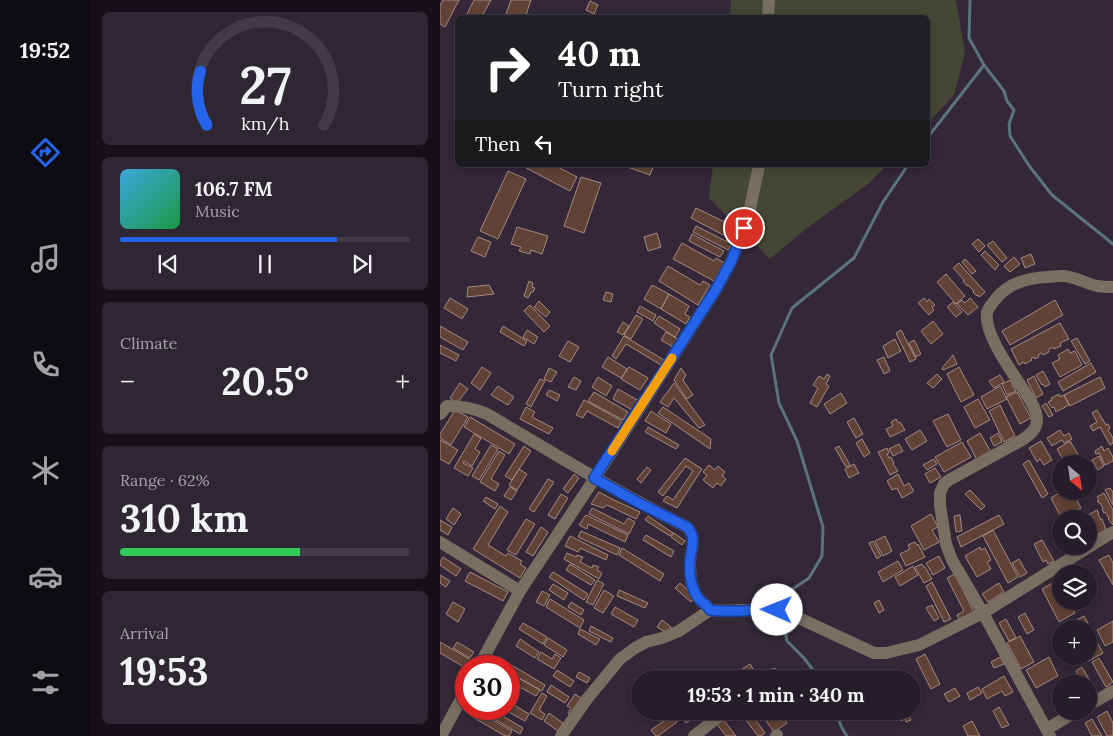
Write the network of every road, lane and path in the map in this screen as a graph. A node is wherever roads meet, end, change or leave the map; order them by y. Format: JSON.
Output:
{"nodes":[{"id":1,"x":769,"y":0,"type":"edge"},
{"id":2,"x":768,"y":15,"type":"edge"},
{"id":3,"x":759,"y":167,"type":"edge"},
{"id":4,"x":1113,"y":287,"type":"edge"},
{"id":5,"x":440,"y":414,"type":"edge"},
{"id":6,"x":594,"y":478,"type":"junction"},
{"id":7,"x":1113,"y":532,"type":"edge"},
{"id":8,"x":440,"y":542,"type":"edge"},
{"id":9,"x":520,"y":591,"type":"junction"},
{"id":10,"x":710,"y":610,"type":"junction"},
{"id":11,"x":983,"y":613,"type":"junction"},
{"id":12,"x":485,"y":655,"type":"edge"},
{"id":13,"x":1113,"y":690,"type":"edge"},
{"id":14,"x":1097,"y":699,"type":"edge"},
{"id":15,"x":455,"y":714,"type":"edge"},
{"id":16,"x":714,"y":720,"type":"edge"},
{"id":17,"x":1065,"y":720,"type":"edge"},
{"id":18,"x":1048,"y":732,"type":"edge"},
{"id":19,"x":446,"y":734,"type":"edge"},
{"id":20,"x":561,"y":736,"type":"edge"},
{"id":21,"x":694,"y":736,"type":"edge"}],
"edges":[{"from":1,"to":2,"type":"street"},
{"from":3,"to":6,"type":"street"},
{"from":4,"to":11,"type":"street"},
{"from":5,"to":6,"type":"street"},
{"from":6,"to":9,"type":"street"},
{"from":6,"to":10,"type":"street"},
{"from":7,"to":11,"type":"street"},
{"from":8,"to":9,"type":"street"},
{"from":9,"to":12,"type":"street"},
{"from":10,"to":11,"type":"street"},
{"from":10,"to":20,"type":"street"},
{"from":11,"to":18,"type":"street"},
{"from":13,"to":14,"type":"street"},
{"from":15,"to":19,"type":"street"},
{"from":16,"to":21,"type":"street"},
{"from":17,"to":18,"type":"street"}]}
